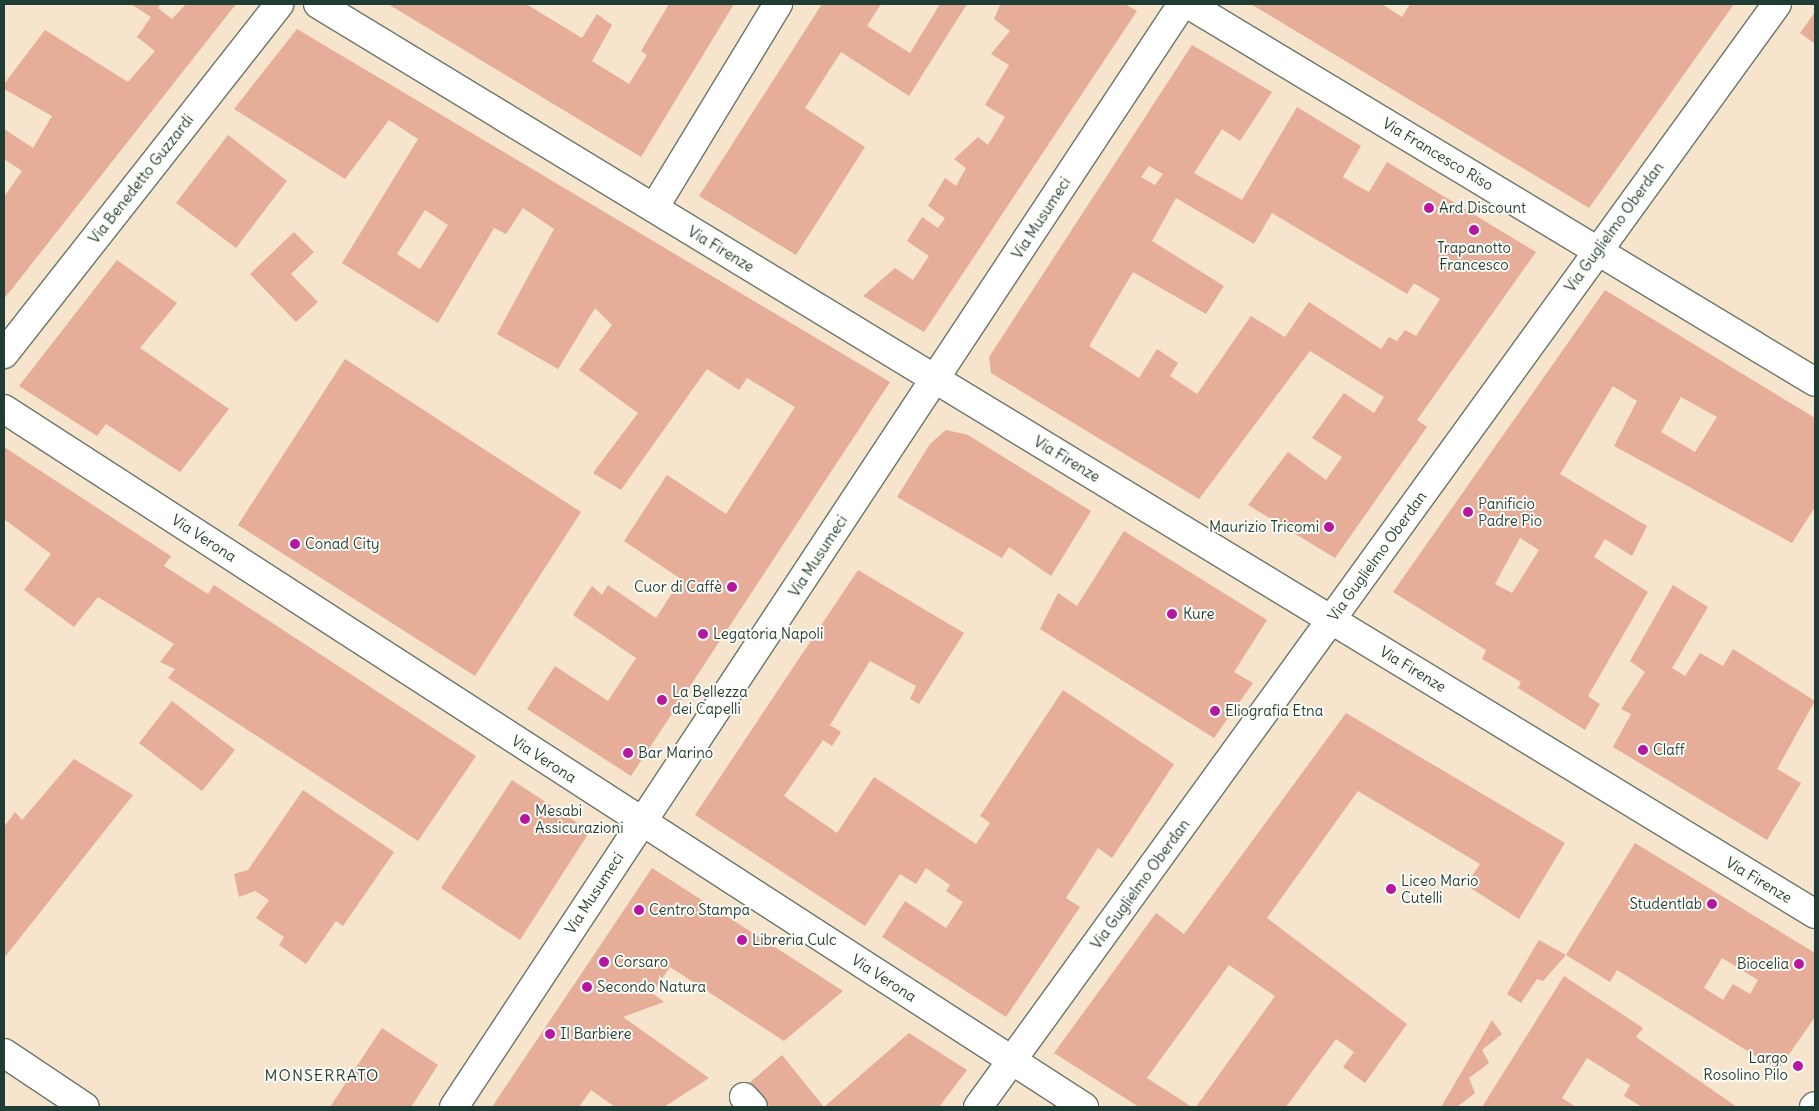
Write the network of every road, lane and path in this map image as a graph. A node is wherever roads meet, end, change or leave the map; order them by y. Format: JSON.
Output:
{"nodes":[{"id":1,"x":279,"y":4,"type":"edge"},
{"id":2,"x":318,"y":4,"type":"edge"},
{"id":3,"x":778,"y":4,"type":"edge"},
{"id":4,"x":1182,"y":4,"type":"edge"},
{"id":5,"x":1188,"y":4,"type":"edge"},
{"id":6,"x":1777,"y":4,"type":"edge"},
{"id":7,"x":654,"y":208,"type":"junction"},
{"id":8,"x":1597,"y":250,"type":"junction"},
{"id":9,"x":4,"y":354,"type":"edge"},
{"id":10,"x":934,"y":378,"type":"junction"},
{"id":11,"x":1815,"y":382,"type":"edge"},
{"id":12,"x":4,"y":409,"type":"edge"},
{"id":13,"x":1331,"y":620,"type":"junction"},
{"id":14,"x":642,"y":822,"type":"junction"},
{"id":15,"x":1815,"y":914,"type":"edge"},
{"id":16,"x":4,"y":1053,"type":"edge"},
{"id":17,"x":1012,"y":1060,"type":"junction"},
{"id":18,"x":84,"y":1107,"type":"edge"},
{"id":19,"x":454,"y":1107,"type":"edge"},
{"id":20,"x":978,"y":1107,"type":"edge"},
{"id":21,"x":1084,"y":1107,"type":"edge"}],
"edges":[{"from":1,"to":9,"type":"street","name":"Via Benedetto Guzzardi"},
{"from":2,"to":7,"type":"street","name":"Via Firenze"},
{"from":3,"to":7,"type":"street"},
{"from":4,"to":10,"type":"street","name":"Via Musumeci"},
{"from":5,"to":8,"type":"street","name":"Via Francesco Riso"},
{"from":6,"to":8,"type":"street","name":"Via Guglielmo Oberdan"},
{"from":7,"to":10,"type":"street","name":"Via Firenze"},
{"from":8,"to":11,"type":"street","name":"Via Francesco Riso"},
{"from":8,"to":13,"type":"street","name":"Via Guglielmo Oberdan"},
{"from":10,"to":13,"type":"street","name":"Via Firenze"},
{"from":10,"to":14,"type":"street","name":"Via Musumeci"},
{"from":12,"to":14,"type":"street","name":"Via Verona"},
{"from":13,"to":15,"type":"street","name":"Via Firenze"},
{"from":13,"to":17,"type":"street","name":"Via Guglielmo Oberdan"},
{"from":14,"to":17,"type":"street","name":"Via Verona"},
{"from":14,"to":19,"type":"street","name":"Via Musumeci"},
{"from":16,"to":18,"type":"street"},
{"from":17,"to":20,"type":"street","name":"Via Guglielmo Oberdan"},
{"from":17,"to":21,"type":"street","name":"Via Verona"}]}
